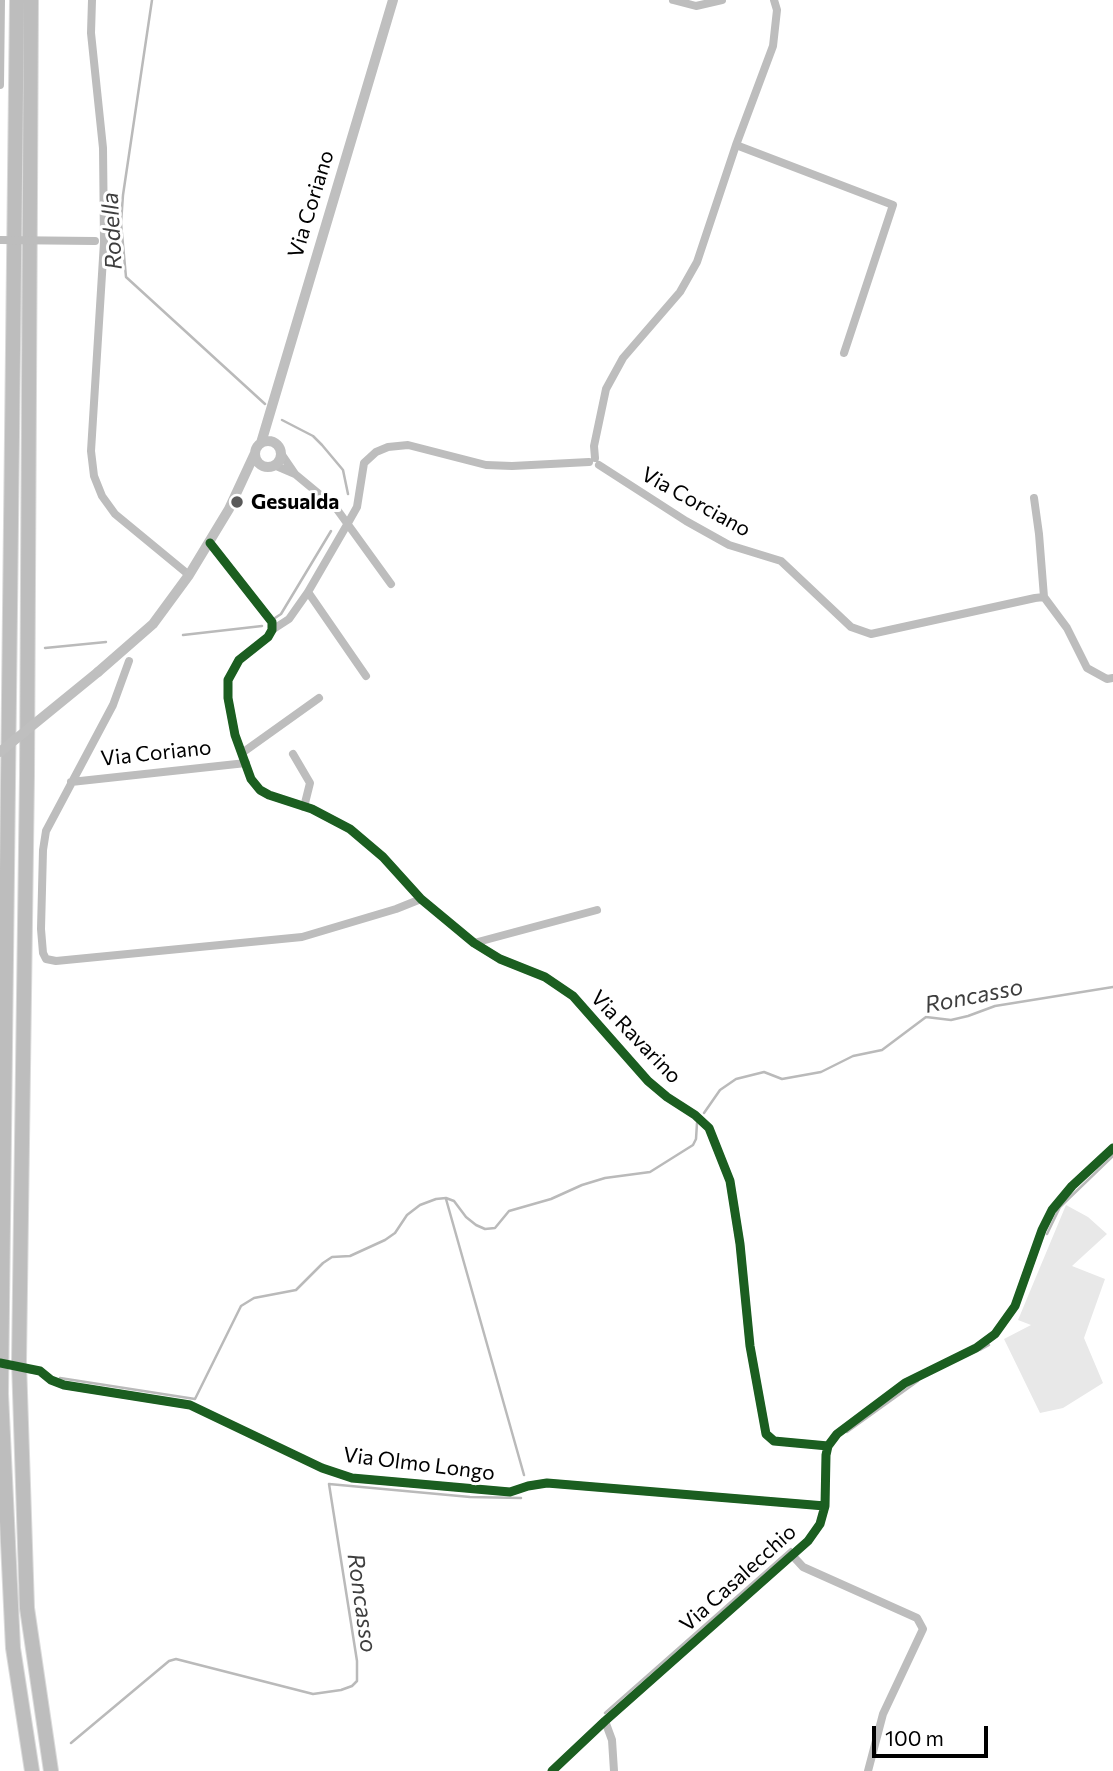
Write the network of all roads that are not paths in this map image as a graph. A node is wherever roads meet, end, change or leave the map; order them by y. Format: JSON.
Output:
{"nodes":[{"id":1,"x":1,"y":0,"type":"edge"},
{"id":2,"x":17,"y":0,"type":"edge"},
{"id":3,"x":31,"y":0,"type":"edge"},
{"id":4,"x":92,"y":0,"type":"edge"},
{"id":5,"x":393,"y":0,"type":"edge"},
{"id":6,"x":673,"y":0,"type":"edge"},
{"id":7,"x":722,"y":0,"type":"edge"},
{"id":8,"x":774,"y":0,"type":"edge"},
{"id":9,"x":0,"y":85,"type":"edge"},
{"id":10,"x":736,"y":145,"type":"junction"},
{"id":11,"x":0,"y":240,"type":"edge"},
{"id":12,"x":100,"y":241,"type":"junction"},
{"id":13,"x":844,"y":353,"type":"dead end"},
{"id":14,"x":267,"y":420,"type":"junction"},
{"id":15,"x":258,"y":448,"type":"junction"},
{"id":16,"x":278,"y":448,"type":"junction"},
{"id":17,"x":594,"y":462,"type":"junction"},
{"id":18,"x":270,"y":466,"type":"junction"},
{"id":19,"x":295,"y":474,"type":"junction"},
{"id":20,"x":241,"y":485,"type":"junction"},
{"id":21,"x":1034,"y":499,"type":"dead end"},
{"id":22,"x":348,"y":523,"type":"junction"},
{"id":23,"x":210,"y":543,"type":"junction"},
{"id":24,"x":189,"y":575,"type":"junction"},
{"id":25,"x":391,"y":584,"type":"dead end"},
{"id":26,"x":308,"y":592,"type":"junction"},
{"id":27,"x":1044,"y":597,"type":"junction"},
{"id":28,"x":272,"y":630,"type":"junction"},
{"id":29,"x":129,"y":661,"type":"dead end"},
{"id":30,"x":366,"y":676,"type":"dead end"},
{"id":31,"x":1113,"y":678,"type":"edge"},
{"id":32,"x":319,"y":698,"type":"dead end"},
{"id":33,"x":0,"y":752,"type":"edge"},
{"id":34,"x":242,"y":753,"type":"junction"},
{"id":35,"x":293,"y":754,"type":"dead end"},
{"id":36,"x":246,"y":763,"type":"junction"},
{"id":37,"x":71,"y":782,"type":"junction"},
{"id":38,"x":304,"y":807,"type":"junction"},
{"id":39,"x":421,"y":900,"type":"junction"},
{"id":40,"x":597,"y":910,"type":"dead end"},
{"id":41,"x":474,"y":943,"type":"junction"},
{"id":42,"x":1113,"y":1148,"type":"edge"},
{"id":43,"x":28,"y":1369,"type":"dead end"},
{"id":44,"x":828,"y":1446,"type":"junction"},
{"id":45,"x":825,"y":1506,"type":"junction"},
{"id":46,"x":792,"y":1555,"type":"junction"},
{"id":47,"x":605,"y":1721,"type":"junction"},
{"id":48,"x":32,"y":1771,"type":"edge"},
{"id":49,"x":51,"y":1771,"type":"edge"},
{"id":50,"x":552,"y":1771,"type":"edge"},
{"id":51,"x":614,"y":1771,"type":"edge"},
{"id":52,"x":867,"y":1771,"type":"edge"}],
"edges":[{"from":1,"to":9,"type":"street"},
{"from":2,"to":48,"type":"highway"},
{"from":3,"to":49,"type":"highway"},
{"from":4,"to":12,"type":"street"},
{"from":5,"to":14,"type":"main road","name":"Via Coriano"},
{"from":6,"to":7,"type":"street"},
{"from":8,"to":10,"type":"street"},
{"from":10,"to":13,"type":"street"},
{"from":10,"to":17,"type":"street"},
{"from":11,"to":12,"type":"street","bridge":true},
{"from":12,"to":24,"type":"street"},
{"from":14,"to":15,"type":"main road","name":"Via Coriano"},
{"from":14,"to":16,"type":"main road"},
{"from":15,"to":16,"type":"main road"},
{"from":15,"to":18,"type":"main road"},
{"from":15,"to":20,"type":"main road","name":"Via Coriano"},
{"from":16,"to":18,"type":"main road"},
{"from":16,"to":19,"type":"street"},
{"from":17,"to":22,"type":"street"},
{"from":17,"to":27,"type":"street","name":"Via Corciano"},
{"from":18,"to":19,"type":"street"},
{"from":18,"to":20,"type":"main road","name":"Via Coriano"},
{"from":19,"to":22,"type":"street"},
{"from":20,"to":23,"type":"main road","name":"Via Coriano"},
{"from":21,"to":27,"type":"street"},
{"from":22,"to":25,"type":"street"},
{"from":22,"to":26,"type":"street"},
{"from":23,"to":24,"type":"main road","name":"Via Coriano"},
{"from":23,"to":28,"type":"street"},
{"from":24,"to":33,"type":"main road","name":"Via Coriano","bridge":true},
{"from":26,"to":28,"type":"street"},
{"from":26,"to":30,"type":"street"},
{"from":27,"to":31,"type":"street"},
{"from":28,"to":34,"type":"street","name":"Via Ravarino"},
{"from":29,"to":37,"type":"street","name":"Via Coriano"},
{"from":32,"to":34,"type":"street"},
{"from":34,"to":36,"type":"street","name":"Via Ravarino"},
{"from":35,"to":38,"type":"street"},
{"from":36,"to":37,"type":"street","name":"Via Coriano"},
{"from":36,"to":38,"type":"street","name":"Via Ravarino"},
{"from":37,"to":39,"type":"street","name":"Via Coriano"},
{"from":38,"to":39,"type":"street","name":"Via Ravarino"},
{"from":39,"to":41,"type":"street","name":"Via Ravarino"},
{"from":40,"to":41,"type":"street"},
{"from":41,"to":44,"type":"street","name":"Via Ravarino"},
{"from":42,"to":44,"type":"street"},
{"from":43,"to":45,"type":"street","name":"Via Olmo Longo"},
{"from":44,"to":45,"type":"street","name":"Via Casalecchio"},
{"from":45,"to":46,"type":"street","name":"Via Casalecchio"},
{"from":46,"to":47,"type":"street","name":"Via Casalecchio"},
{"from":46,"to":52,"type":"street"},
{"from":47,"to":50,"type":"street","name":"Via Casalecchio"},
{"from":47,"to":51,"type":"street"}]}
